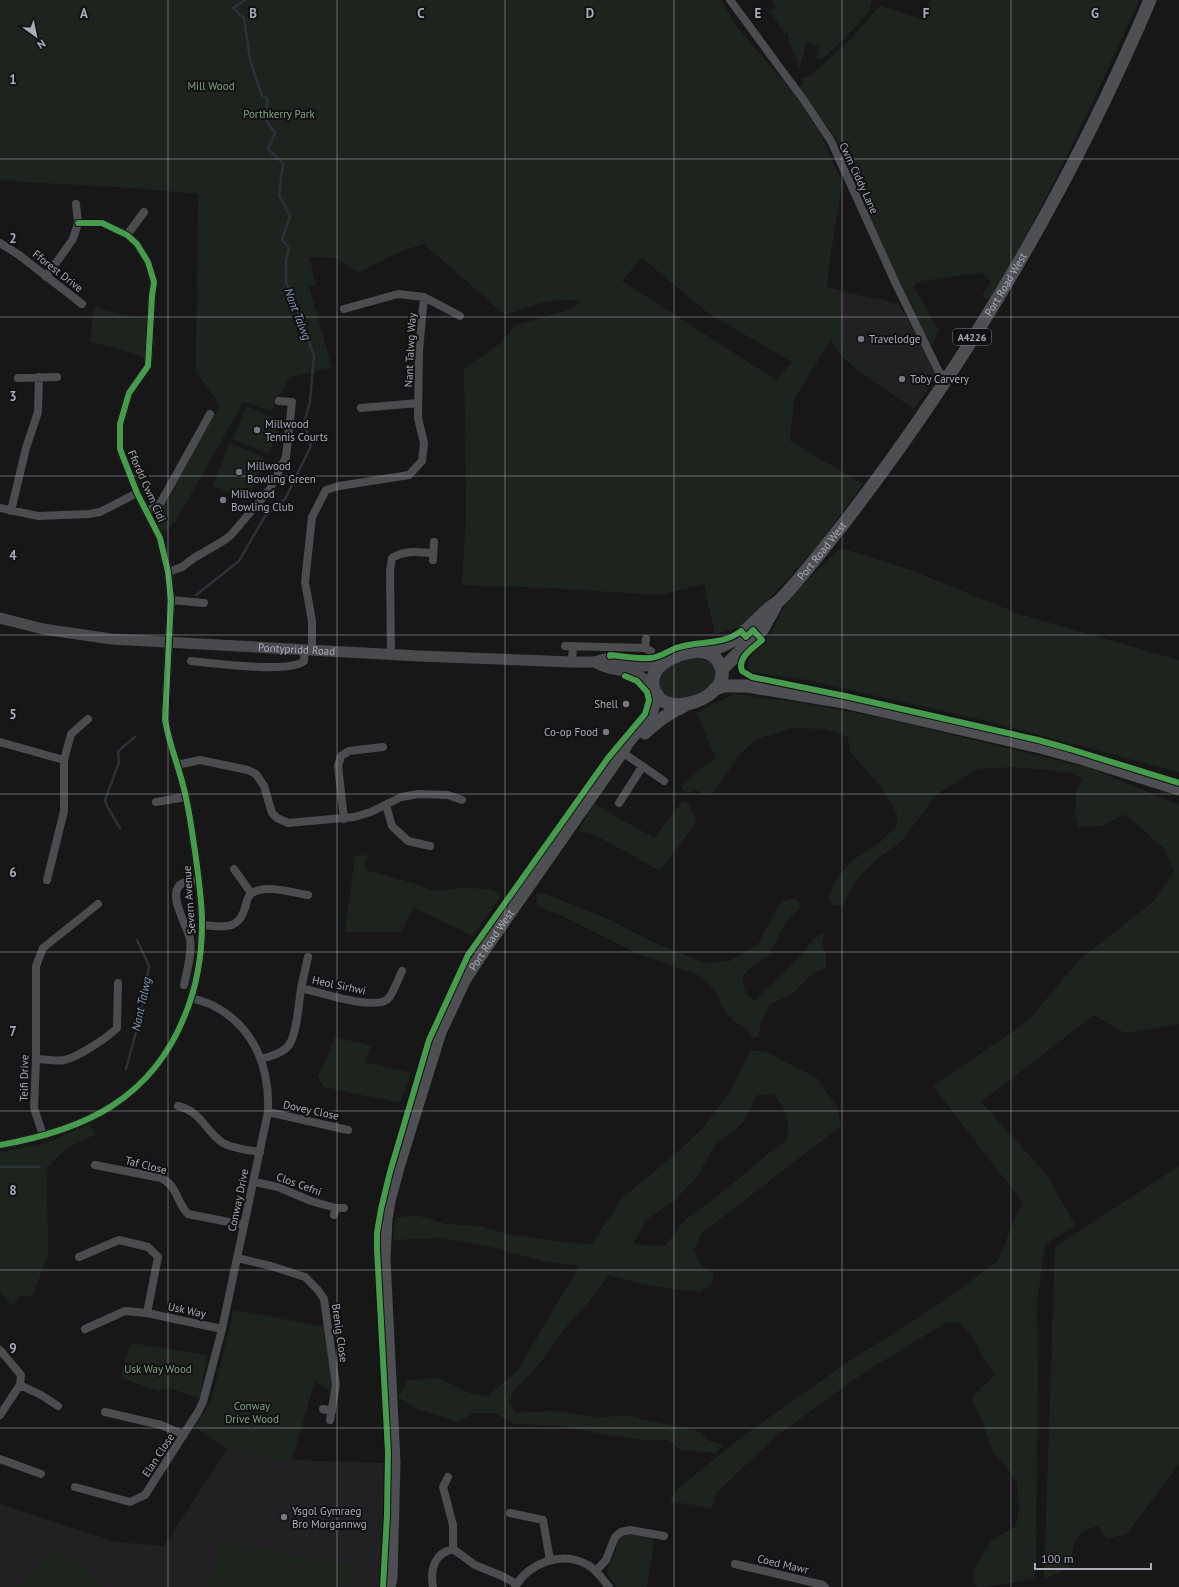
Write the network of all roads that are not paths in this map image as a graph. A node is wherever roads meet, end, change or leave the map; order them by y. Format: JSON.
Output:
{"nodes":[{"id":1,"x":730,"y":0,"type":"edge"},
{"id":2,"x":1150,"y":0,"type":"edge"},
{"id":3,"x":76,"y":204,"type":"dead end"},
{"id":4,"x":144,"y":212,"type":"dead end"},
{"id":5,"x":78,"y":224,"type":"junction"},
{"id":6,"x":127,"y":235,"type":"junction"},
{"id":7,"x":0,"y":243,"type":"edge"},
{"id":8,"x":46,"y":277,"type":"junction"},
{"id":9,"x":424,"y":297,"type":"junction"},
{"id":10,"x":82,"y":304,"type":"dead end"},
{"id":11,"x":344,"y":309,"type":"dead end"},
{"id":12,"x":460,"y":316,"type":"dead end"},
{"id":13,"x":57,"y":377,"type":"dead end"},
{"id":14,"x":18,"y":378,"type":"dead end"},
{"id":15,"x":39,"y":378,"type":"junction"},
{"id":16,"x":946,"y":378,"type":"junction"},
{"id":17,"x":279,"y":401,"type":"dead end"},
{"id":18,"x":418,"y":404,"type":"junction"},
{"id":19,"x":361,"y":408,"type":"dead end"},
{"id":20,"x":210,"y":414,"type":"dead end"},
{"id":21,"x":137,"y":493,"type":"junction"},
{"id":22,"x":0,"y":508,"type":"edge"},
{"id":23,"x":11,"y":511,"type":"junction"},
{"id":24,"x":147,"y":512,"type":"junction"},
{"id":25,"x":434,"y":542,"type":"dead end"},
{"id":26,"x":168,"y":572,"type":"junction"},
{"id":27,"x":171,"y":600,"type":"junction"},
{"id":28,"x":778,"y":602,"type":"junction"},
{"id":29,"x":204,"y":603,"type":"dead end"},
{"id":30,"x":0,"y":618,"type":"edge"},
{"id":31,"x":646,"y":639,"type":"dead end"},
{"id":32,"x":169,"y":642,"type":"junction"},
{"id":33,"x":308,"y":649,"type":"junction"},
{"id":34,"x":705,"y":652,"type":"junction"},
{"id":35,"x":391,"y":654,"type":"junction"},
{"id":36,"x":191,"y":661,"type":"dead end"},
{"id":37,"x":572,"y":662,"type":"junction"},
{"id":38,"x":595,"y":662,"type":"junction"},
{"id":39,"x":660,"y":666,"type":"junction"},
{"id":40,"x":722,"y":670,"type":"junction"},
{"id":41,"x":747,"y":686,"type":"junction"},
{"id":42,"x":715,"y":689,"type":"junction"},
{"id":43,"x":656,"y":692,"type":"junction"},
{"id":44,"x":690,"y":703,"type":"junction"},
{"id":45,"x":88,"y":719,"type":"dead end"},
{"id":46,"x":0,"y":742,"type":"edge"},
{"id":47,"x":383,"y":747,"type":"dead end"},
{"id":48,"x":622,"y":752,"type":"junction"},
{"id":49,"x":64,"y":760,"type":"junction"},
{"id":50,"x":177,"y":765,"type":"junction"},
{"id":51,"x":642,"y":767,"type":"junction"},
{"id":52,"x":664,"y":781,"type":"dead end"},
{"id":53,"x":1179,"y":789,"type":"edge"},
{"id":54,"x":186,"y":797,"type":"junction"},
{"id":55,"x":462,"y":800,"type":"dead end"},
{"id":56,"x":156,"y":802,"type":"dead end"},
{"id":57,"x":618,"y":803,"type":"dead end"},
{"id":58,"x":386,"y":805,"type":"junction"},
{"id":59,"x":344,"y":819,"type":"junction"},
{"id":60,"x":430,"y":846,"type":"dead end"},
{"id":61,"x":234,"y":869,"type":"dead end"},
{"id":62,"x":47,"y":880,"type":"dead end"},
{"id":63,"x":198,"y":880,"type":"junction"},
{"id":64,"x":251,"y":893,"type":"junction"},
{"id":65,"x":308,"y":895,"type":"dead end"},
{"id":66,"x":98,"y":904,"type":"dead end"},
{"id":67,"x":202,"y":924,"type":"junction"},
{"id":68,"x":308,"y":957,"type":"dead end"},
{"id":69,"x":402,"y":971,"type":"dead end"},
{"id":70,"x":118,"y":983,"type":"dead end"},
{"id":71,"x":184,"y":986,"type":"dead end"},
{"id":72,"x":301,"y":988,"type":"junction"},
{"id":73,"x":191,"y":998,"type":"junction"},
{"id":74,"x":36,"y":1059,"type":"junction"},
{"id":75,"x":261,"y":1059,"type":"junction"},
{"id":76,"x":178,"y":1106,"type":"dead end"},
{"id":77,"x":268,"y":1112,"type":"junction"},
{"id":78,"x":348,"y":1130,"type":"dead end"},
{"id":79,"x":43,"y":1135,"type":"junction"},
{"id":80,"x":0,"y":1145,"type":"edge"},
{"id":81,"x":260,"y":1152,"type":"junction"},
{"id":82,"x":95,"y":1165,"type":"dead end"},
{"id":83,"x":254,"y":1182,"type":"junction"},
{"id":84,"x":338,"y":1210,"type":"dead end"},
{"id":85,"x":244,"y":1225,"type":"junction"},
{"id":86,"x":79,"y":1257,"type":"dead end"},
{"id":87,"x":237,"y":1258,"type":"junction"},
{"id":88,"x":147,"y":1312,"type":"junction"},
{"id":89,"x":222,"y":1328,"type":"junction"},
{"id":90,"x":86,"y":1329,"type":"dead end"},
{"id":91,"x":0,"y":1350,"type":"edge"},
{"id":92,"x":20,"y":1385,"type":"junction"},
{"id":93,"x":58,"y":1406,"type":"dead end"},
{"id":94,"x":323,"y":1409,"type":"dead end"},
{"id":95,"x":332,"y":1411,"type":"junction"},
{"id":96,"x":105,"y":1412,"type":"dead end"},
{"id":97,"x":0,"y":1415,"type":"edge"},
{"id":98,"x":330,"y":1420,"type":"dead end"},
{"id":99,"x":184,"y":1435,"type":"junction"},
{"id":100,"x":0,"y":1459,"type":"edge"},
{"id":101,"x":41,"y":1474,"type":"dead end"},
{"id":102,"x":448,"y":1478,"type":"dead end"},
{"id":103,"x":75,"y":1487,"type":"dead end"},
{"id":104,"x":510,"y":1512,"type":"dead end"},
{"id":105,"x":664,"y":1536,"type":"dead end"},
{"id":106,"x":453,"y":1549,"type":"junction"},
{"id":107,"x":550,"y":1560,"type":"junction"},
{"id":108,"x":735,"y":1564,"type":"dead end"},
{"id":109,"x":596,"y":1571,"type":"junction"},
{"id":110,"x":391,"y":1584,"type":"edge"},
{"id":111,"x":516,"y":1586,"type":"edge"},
{"id":112,"x":433,"y":1587,"type":"edge"},
{"id":113,"x":609,"y":1587,"type":"edge"},
{"id":114,"x":824,"y":1587,"type":"edge"}],
"edges":[{"from":1,"to":16,"type":"street","name":"Cwm Ciddy Lane"},
{"from":2,"to":16,"type":"main road","name":"Port Road West","number":"A4226"},
{"from":3,"to":5,"type":"street"},
{"from":4,"to":6,"type":"street"},
{"from":5,"to":6,"type":"street","name":"Ffordd Cwm Cidi"},
{"from":5,"to":8,"type":"street"},
{"from":6,"to":21,"type":"street","name":"Ffordd Cwm Cidi"},
{"from":7,"to":8,"type":"street","name":"Fforest Drive"},
{"from":8,"to":10,"type":"street","name":"Fforest Drive"},
{"from":9,"to":11,"type":"street","name":"Nant Talwg Way"},
{"from":9,"to":12,"type":"street","name":"Nant Talwg Way"},
{"from":9,"to":18,"type":"street","name":"Nant Talwg Way"},
{"from":13,"to":15,"type":"street"},
{"from":14,"to":15,"type":"street"},
{"from":15,"to":23,"type":"street"},
{"from":16,"to":28,"type":"main road","name":"Port Road West","number":"A4226"},
{"from":17,"to":26,"type":"street"},
{"from":18,"to":19,"type":"street","name":"Nant Talwg Way"},
{"from":18,"to":33,"type":"street","name":"Nant Talwg Way"},
{"from":20,"to":24,"type":"street"},
{"from":21,"to":23,"type":"street"},
{"from":21,"to":24,"type":"street","name":"Ffordd Cwm Cidi"},
{"from":22,"to":23,"type":"street"},
{"from":24,"to":26,"type":"street","name":"Ffordd Cwm Cidi"},
{"from":25,"to":35,"type":"street"},
{"from":26,"to":27,"type":"street","name":"Ffordd Cwm Cidi"},
{"from":27,"to":29,"type":"street"},
{"from":27,"to":32,"type":"street","name":"Ffordd Cwm Cidi"},
{"from":28,"to":34,"type":"main road","name":"Port Road West","number":"A4226"},
{"from":28,"to":40,"type":"main road","name":"Port Road West","number":"A4226"},
{"from":30,"to":32,"type":"main road","name":"Pontypridd Road"},
{"from":31,"to":37,"type":"street"},
{"from":32,"to":33,"type":"main road","name":"Pontypridd Road"},
{"from":32,"to":50,"type":"street","name":"Severn Avenue"},
{"from":33,"to":35,"type":"main road","name":"Pontypridd Road"},
{"from":33,"to":36,"type":"street"},
{"from":34,"to":39,"type":"main road"},
{"from":34,"to":40,"type":"main road"},
{"from":35,"to":37,"type":"main road","name":"Pontypridd Road"},
{"from":37,"to":38,"type":"main road","name":"Pontypridd Road"},
{"from":38,"to":39,"type":"main road","name":"Pontypridd Road"},
{"from":38,"to":43,"type":"main road","name":"Pontypridd Road"},
{"from":39,"to":43,"type":"main road"},
{"from":40,"to":41,"type":"main road"},
{"from":40,"to":42,"type":"main road"},
{"from":41,"to":42,"type":"main road"},
{"from":41,"to":53,"type":"main road"},
{"from":42,"to":44,"type":"main road"},
{"from":43,"to":44,"type":"main road"},
{"from":43,"to":48,"type":"main road","name":"Port Road West"},
{"from":44,"to":48,"type":"main road","name":"Port Road West"},
{"from":45,"to":49,"type":"street"},
{"from":46,"to":49,"type":"street"},
{"from":47,"to":59,"type":"street"},
{"from":48,"to":51,"type":"street"},
{"from":48,"to":110,"type":"main road","name":"Port Road West"},
{"from":49,"to":62,"type":"street"},
{"from":50,"to":54,"type":"street","name":"Severn Avenue"},
{"from":50,"to":59,"type":"street"},
{"from":51,"to":52,"type":"street"},
{"from":51,"to":57,"type":"street"},
{"from":54,"to":56,"type":"street"},
{"from":54,"to":63,"type":"street","name":"Severn Avenue"},
{"from":55,"to":58,"type":"street"},
{"from":58,"to":59,"type":"street"},
{"from":58,"to":60,"type":"street"},
{"from":61,"to":64,"type":"street"},
{"from":63,"to":67,"type":"street","name":"Severn Avenue"},
{"from":63,"to":71,"type":"street"},
{"from":64,"to":65,"type":"street"},
{"from":64,"to":67,"type":"street"},
{"from":66,"to":74,"type":"street","name":"Teifi Drive"},
{"from":67,"to":73,"type":"street","name":"Severn Avenue"},
{"from":68,"to":72,"type":"street","name":"Heol Sirhwi"},
{"from":69,"to":72,"type":"street","name":"Heol Sirhwi"},
{"from":70,"to":74,"type":"street"},
{"from":72,"to":75,"type":"street","name":"Heol Sirhwi"},
{"from":73,"to":75,"type":"street","name":"Conway Drive"},
{"from":73,"to":79,"type":"street","name":"Severn Avenue"},
{"from":74,"to":79,"type":"street","name":"Teifi Drive"},
{"from":75,"to":77,"type":"street","name":"Conway Drive"},
{"from":76,"to":81,"type":"street"},
{"from":77,"to":78,"type":"street","name":"Dovey Close"},
{"from":77,"to":81,"type":"street","name":"Conway Drive"},
{"from":79,"to":80,"type":"street","name":"Severn Avenue"},
{"from":81,"to":83,"type":"street","name":"Conway Drive"},
{"from":82,"to":85,"type":"street","name":"Taf Close"},
{"from":83,"to":84,"type":"street","name":"Clos Cefni"},
{"from":83,"to":85,"type":"street","name":"Conway Drive"},
{"from":85,"to":87,"type":"street","name":"Conway Drive"},
{"from":86,"to":88,"type":"street"},
{"from":87,"to":89,"type":"street","name":"Conway Drive"},
{"from":87,"to":95,"type":"street","name":"Brenig Close"},
{"from":88,"to":89,"type":"street","name":"Usk Way"},
{"from":88,"to":90,"type":"street","name":"Usk Way"},
{"from":89,"to":99,"type":"street","name":"Conway Drive"},
{"from":91,"to":92,"type":"street"},
{"from":92,"to":93,"type":"street"},
{"from":92,"to":97,"type":"street"},
{"from":94,"to":95,"type":"street"},
{"from":95,"to":98,"type":"street","name":"Brenig Close"},
{"from":96,"to":99,"type":"street","name":"Elan Close"},
{"from":99,"to":103,"type":"street","name":"Elan Close"},
{"from":100,"to":101,"type":"street"},
{"from":102,"to":106,"type":"street"},
{"from":104,"to":107,"type":"street"},
{"from":105,"to":109,"type":"street"},
{"from":106,"to":111,"type":"street"},
{"from":106,"to":112,"type":"street"},
{"from":107,"to":109,"type":"street"},
{"from":107,"to":111,"type":"street"},
{"from":108,"to":114,"type":"street","name":"Coed Mawr"},
{"from":109,"to":113,"type":"street"}]}
